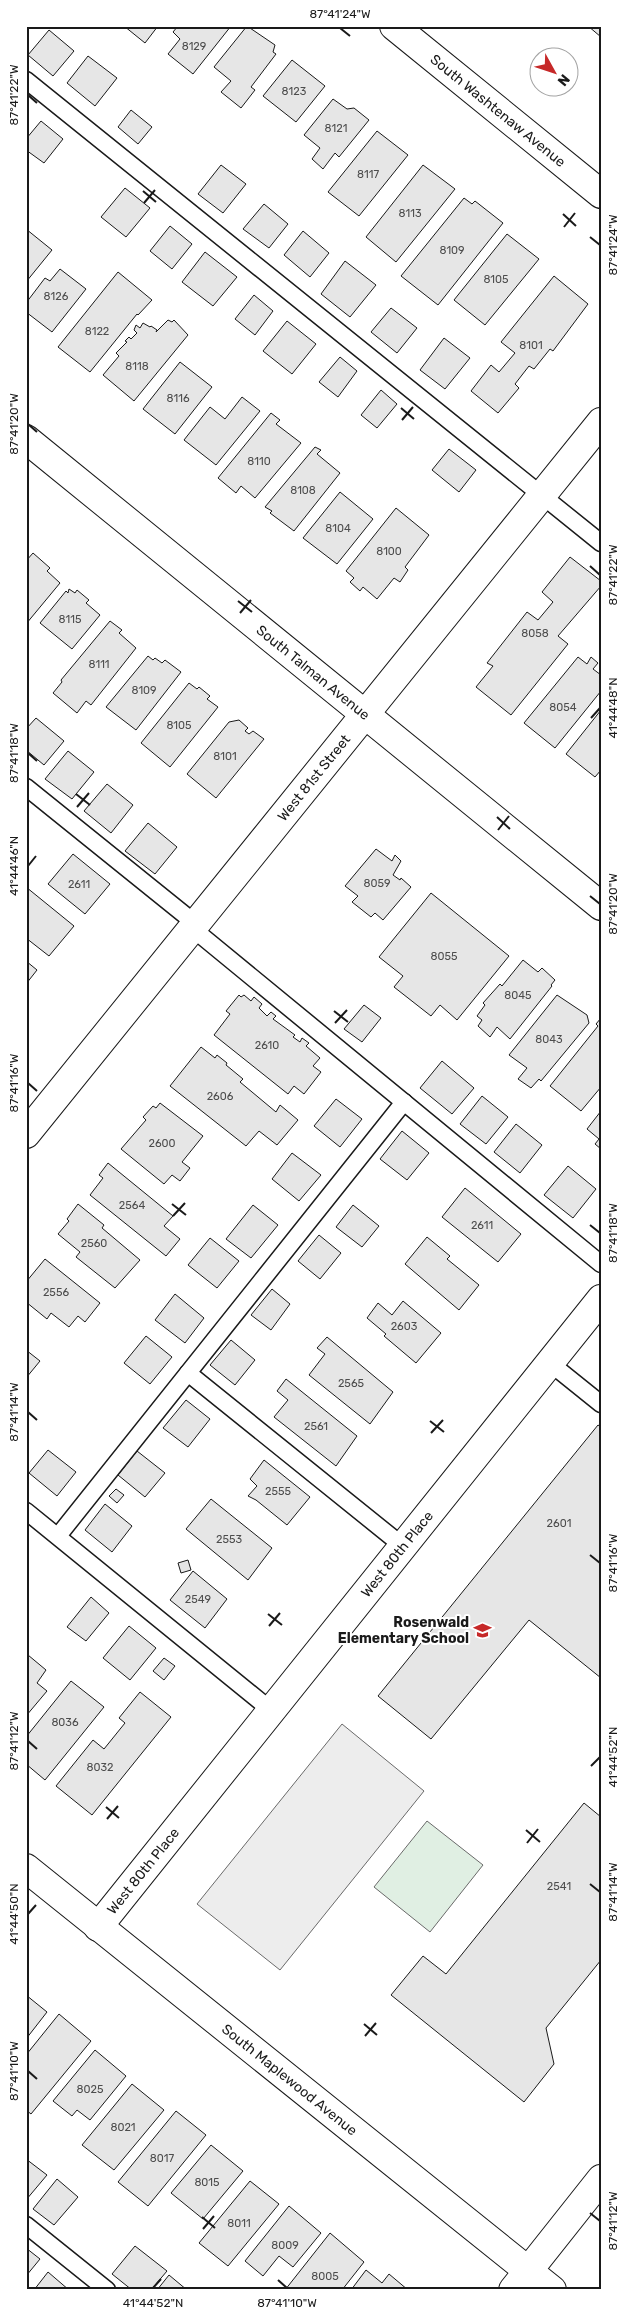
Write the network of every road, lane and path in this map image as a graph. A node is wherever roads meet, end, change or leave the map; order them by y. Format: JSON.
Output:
{"nodes":[{"id":1,"x":394,"y":26,"type":"edge"},
{"id":2,"x":26,"y":80,"type":"edge"},
{"id":3,"x":601,"y":194,"type":"edge"},
{"id":4,"x":601,"y":422,"type":"edge"},
{"id":5,"x":26,"y":439,"type":"edge"},
{"id":6,"x":542,"y":496,"type":"junction"},
{"id":7,"x":601,"y":543,"type":"edge"},
{"id":8,"x":365,"y":714,"type":"junction"},
{"id":9,"x":26,"y":787,"type":"edge"},
{"id":10,"x":601,"y":906,"type":"edge"},
{"id":11,"x":194,"y":926,"type":"junction"},
{"id":12,"x":404,"y":1102,"type":"junction"},
{"id":13,"x":26,"y":1134,"type":"edge"},
{"id":14,"x":601,"y":1264,"type":"edge"},
{"id":15,"x":601,"y":1299,"type":"edge"},
{"id":16,"x":550,"y":1364,"type":"junction"},
{"id":17,"x":188,"y":1373,"type":"junction"},
{"id":18,"x":601,"y":1404,"type":"edge"},
{"id":19,"x":26,"y":1510,"type":"edge"},
{"id":20,"x":58,"y":1536,"type":"junction"},
{"id":21,"x":404,"y":1546,"type":"junction"},
{"id":22,"x":272,"y":1711,"type":"junction"},
{"id":23,"x":26,"y":1868,"type":"edge"},
{"id":24,"x":98,"y":1927,"type":"junction"},
{"id":25,"x":601,"y":2179,"type":"edge"},
{"id":26,"x":26,"y":2225,"type":"edge"},
{"id":27,"x":520,"y":2280,"type":"edge"},
{"id":28,"x":107,"y":2290,"type":"edge"},
{"id":29,"x":552,"y":2290,"type":"edge"}],
"edges":[{"from":1,"to":3,"type":"street","name":"South Washtenaw Avenue"},
{"from":2,"to":6,"type":"lane"},
{"from":4,"to":6,"type":"street","name":"West 81st Street"},
{"from":5,"to":8,"type":"street","name":"South Talman Avenue"},
{"from":6,"to":7,"type":"lane"},
{"from":6,"to":8,"type":"street","name":"West 81st Street"},
{"from":8,"to":10,"type":"street","name":"South Talman Avenue"},
{"from":8,"to":11,"type":"street","name":"West 81st Street"},
{"from":9,"to":11,"type":"lane"},
{"from":11,"to":12,"type":"lane"},
{"from":11,"to":13,"type":"street","name":"West 81st Street"},
{"from":12,"to":14,"type":"lane"},
{"from":12,"to":17,"type":"lane"},
{"from":15,"to":16,"type":"street","name":"West 80th Place"},
{"from":16,"to":18,"type":"lane"},
{"from":16,"to":21,"type":"street","name":"West 80th Place"},
{"from":17,"to":20,"type":"lane"},
{"from":17,"to":21,"type":"lane"},
{"from":19,"to":20,"type":"lane"},
{"from":20,"to":22,"type":"lane"},
{"from":21,"to":22,"type":"street","name":"West 80th Place"},
{"from":22,"to":24,"type":"street","name":"West 80th Place"},
{"from":23,"to":24,"type":"street","name":"South Maplewood Avenue"},
{"from":24,"to":27,"type":"street","name":"South Maplewood Avenue"},
{"from":25,"to":27,"type":"street"},
{"from":26,"to":28,"type":"lane"},
{"from":27,"to":29,"type":"street","name":"South Maplewood Avenue"}]}
